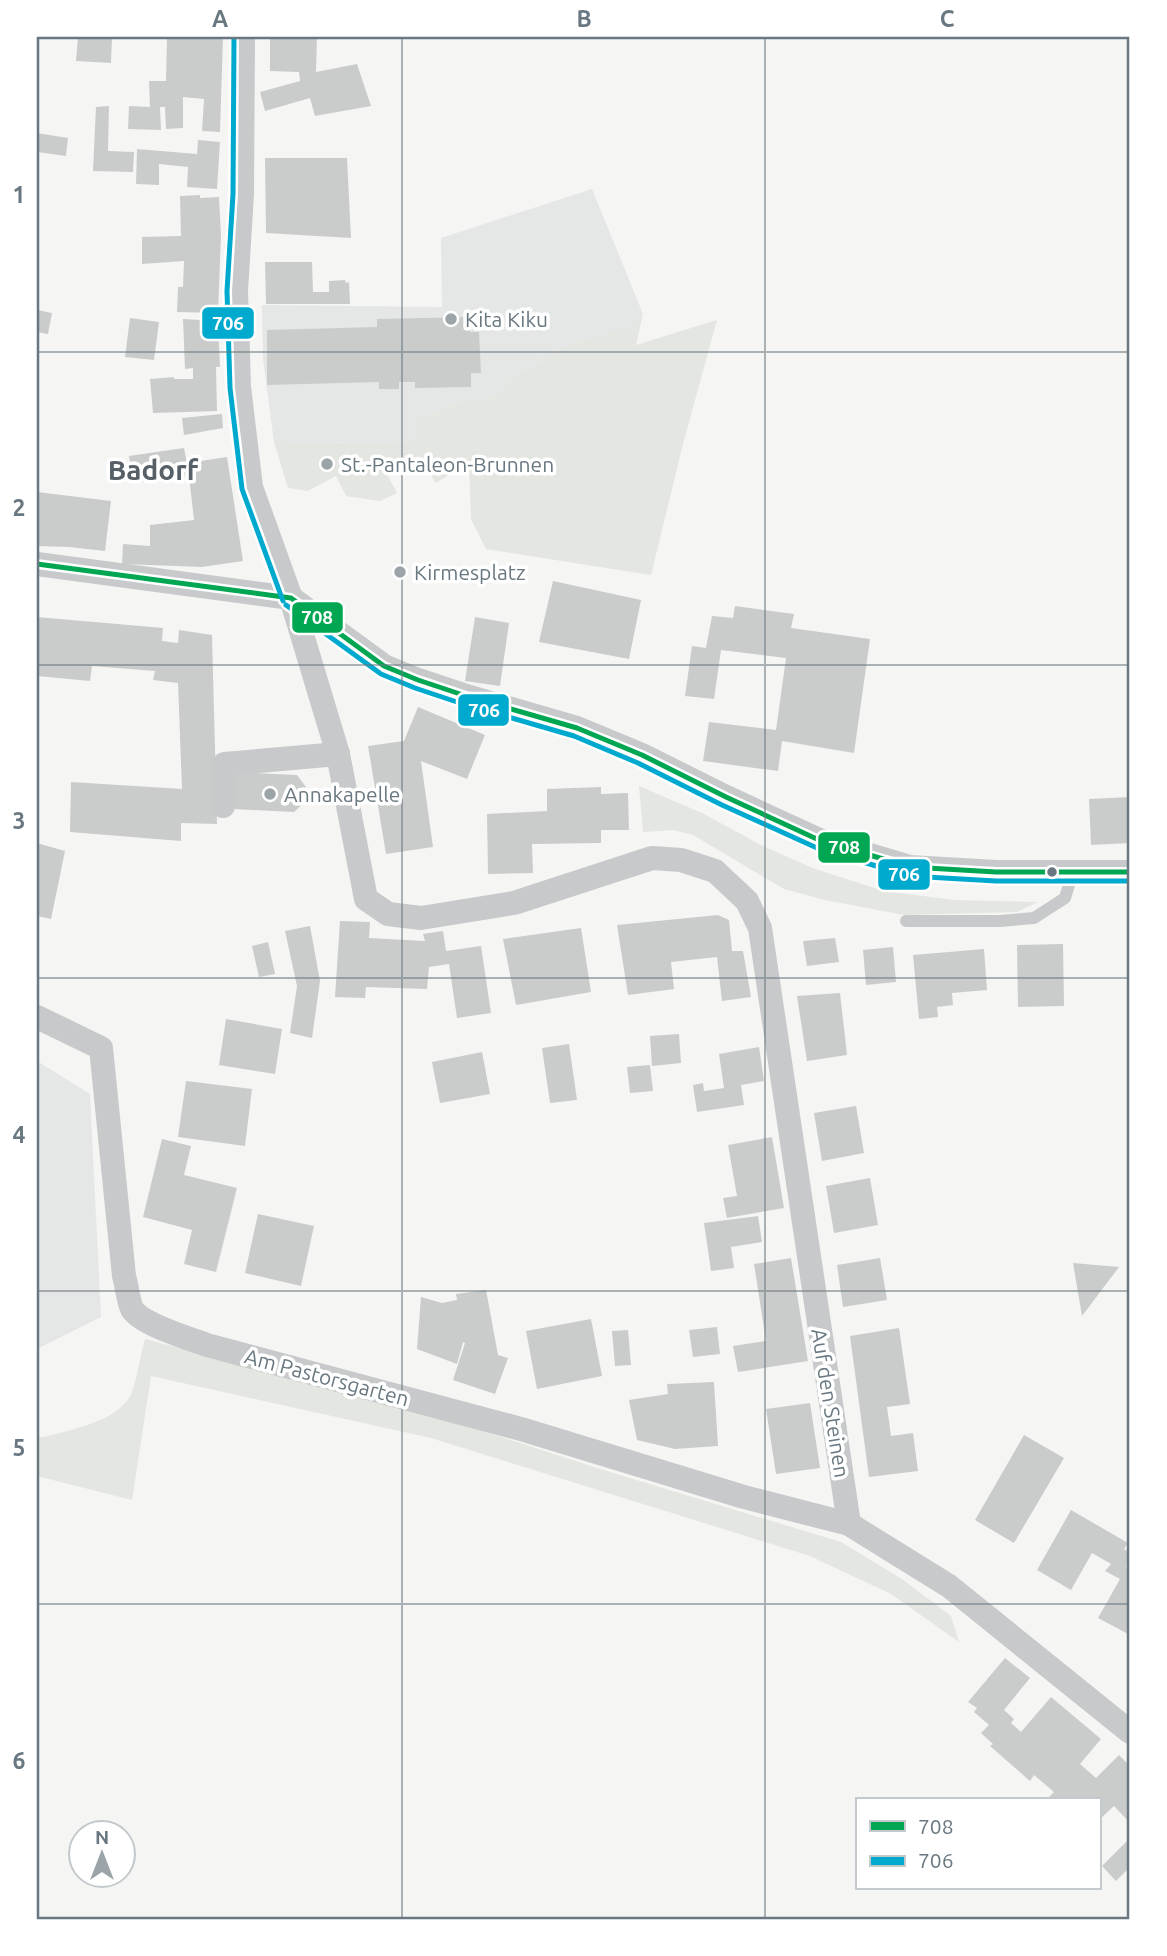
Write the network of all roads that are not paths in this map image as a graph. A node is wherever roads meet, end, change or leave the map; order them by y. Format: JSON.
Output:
{"nodes":[{"id":1,"x":243,"y":37,"type":"edge"},
{"id":2,"x":37,"y":564,"type":"edge"},
{"id":3,"x":291,"y":598,"type":"junction"},
{"id":4,"x":338,"y":754,"type":"junction"},
{"id":5,"x":223,"y":806,"type":"dead end"},
{"id":6,"x":1073,"y":872,"type":"junction"},
{"id":7,"x":1130,"y":872,"type":"edge"},
{"id":8,"x":906,"y":921,"type":"dead end"},
{"id":9,"x":37,"y":1017,"type":"edge"},
{"id":10,"x":849,"y":1524,"type":"junction"},
{"id":11,"x":1130,"y":1731,"type":"edge"}],
"edges":[{"from":1,"to":3,"type":"street","name":"Auf den Steinen"},
{"from":2,"to":3,"type":"street"},
{"from":3,"to":4,"type":"street","name":"Auf den Steinen"},
{"from":3,"to":6,"type":"street"},
{"from":4,"to":5,"type":"street"},
{"from":4,"to":10,"type":"street","name":"Auf den Steinen"},
{"from":6,"to":7,"type":"street"},
{"from":6,"to":8,"type":"lane"},
{"from":9,"to":10,"type":"street","name":"Am Pastorsgarten"},
{"from":10,"to":11,"type":"street"}]}
